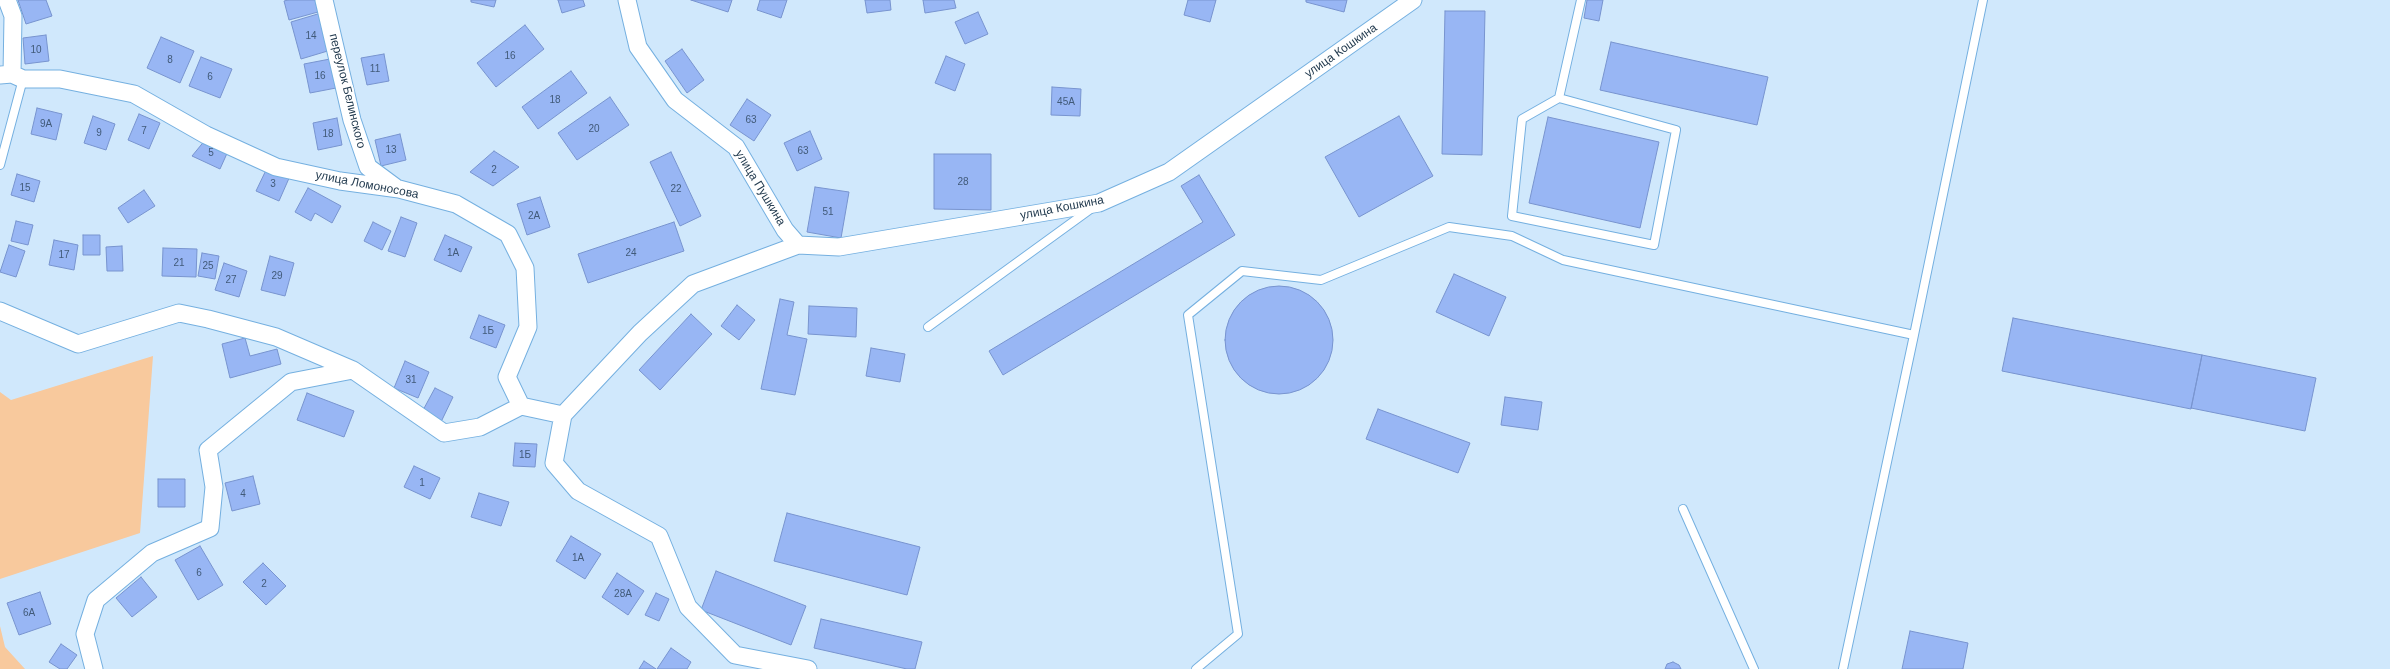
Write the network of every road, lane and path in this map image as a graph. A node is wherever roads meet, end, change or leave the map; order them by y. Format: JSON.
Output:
{"nodes":[{"id":1,"x":6,"y":0,"type":"edge"},
{"id":2,"x":324,"y":0,"type":"edge"},
{"id":3,"x":627,"y":0,"type":"edge"},
{"id":4,"x":1413,"y":0,"type":"edge"},
{"id":5,"x":1582,"y":0,"type":"edge"},
{"id":6,"x":1983,"y":0,"type":"edge"},
{"id":7,"x":12,"y":76,"type":"edge"},
{"id":8,"x":1559,"y":98,"type":"junction"},
{"id":9,"x":0,"y":165,"type":"edge"},
{"id":10,"x":399,"y":189,"type":"junction"},
{"id":11,"x":1099,"y":203,"type":"junction"},
{"id":12,"x":798,"y":245,"type":"junction"},
{"id":13,"x":0,"y":311,"type":"edge"},
{"id":14,"x":928,"y":327,"type":"dead end"},
{"id":15,"x":1914,"y":335,"type":"junction"},
{"id":16,"x":353,"y":370,"type":"junction"},
{"id":17,"x":522,"y":406,"type":"junction"},
{"id":18,"x":563,"y":415,"type":"junction"},
{"id":19,"x":1683,"y":509,"type":"dead end"},
{"id":20,"x":94,"y":669,"type":"edge"},
{"id":21,"x":808,"y":669,"type":"edge"},
{"id":22,"x":1196,"y":669,"type":"edge"},
{"id":23,"x":1754,"y":669,"type":"edge"},
{"id":24,"x":1843,"y":669,"type":"edge"}],
"edges":[{"from":1,"to":7,"type":"street"},
{"from":2,"to":10,"type":"street","name":"переулок Белинского"},
{"from":3,"to":12,"type":"street","name":"улица Пушкина"},
{"from":4,"to":11,"type":"street","name":"улица Кошкина"},
{"from":5,"to":8,"type":"lane"},
{"from":6,"to":15,"type":"lane"},
{"from":7,"to":9,"type":"lane"},
{"from":7,"to":10,"type":"street","name":"улица Ломоносова"},
{"from":8,"to":8,"type":"lane"},
{"from":10,"to":17,"type":"street","name":"улица Ломоносова"},
{"from":11,"to":12,"type":"street","name":"улица Кошкина"},
{"from":11,"to":14,"type":"lane"},
{"from":12,"to":18,"type":"street"},
{"from":13,"to":16,"type":"street"},
{"from":15,"to":22,"type":"lane"},
{"from":15,"to":24,"type":"lane"},
{"from":16,"to":17,"type":"street"},
{"from":16,"to":20,"type":"street"},
{"from":17,"to":18,"type":"street"},
{"from":18,"to":21,"type":"street"},
{"from":19,"to":23,"type":"lane"}]}
